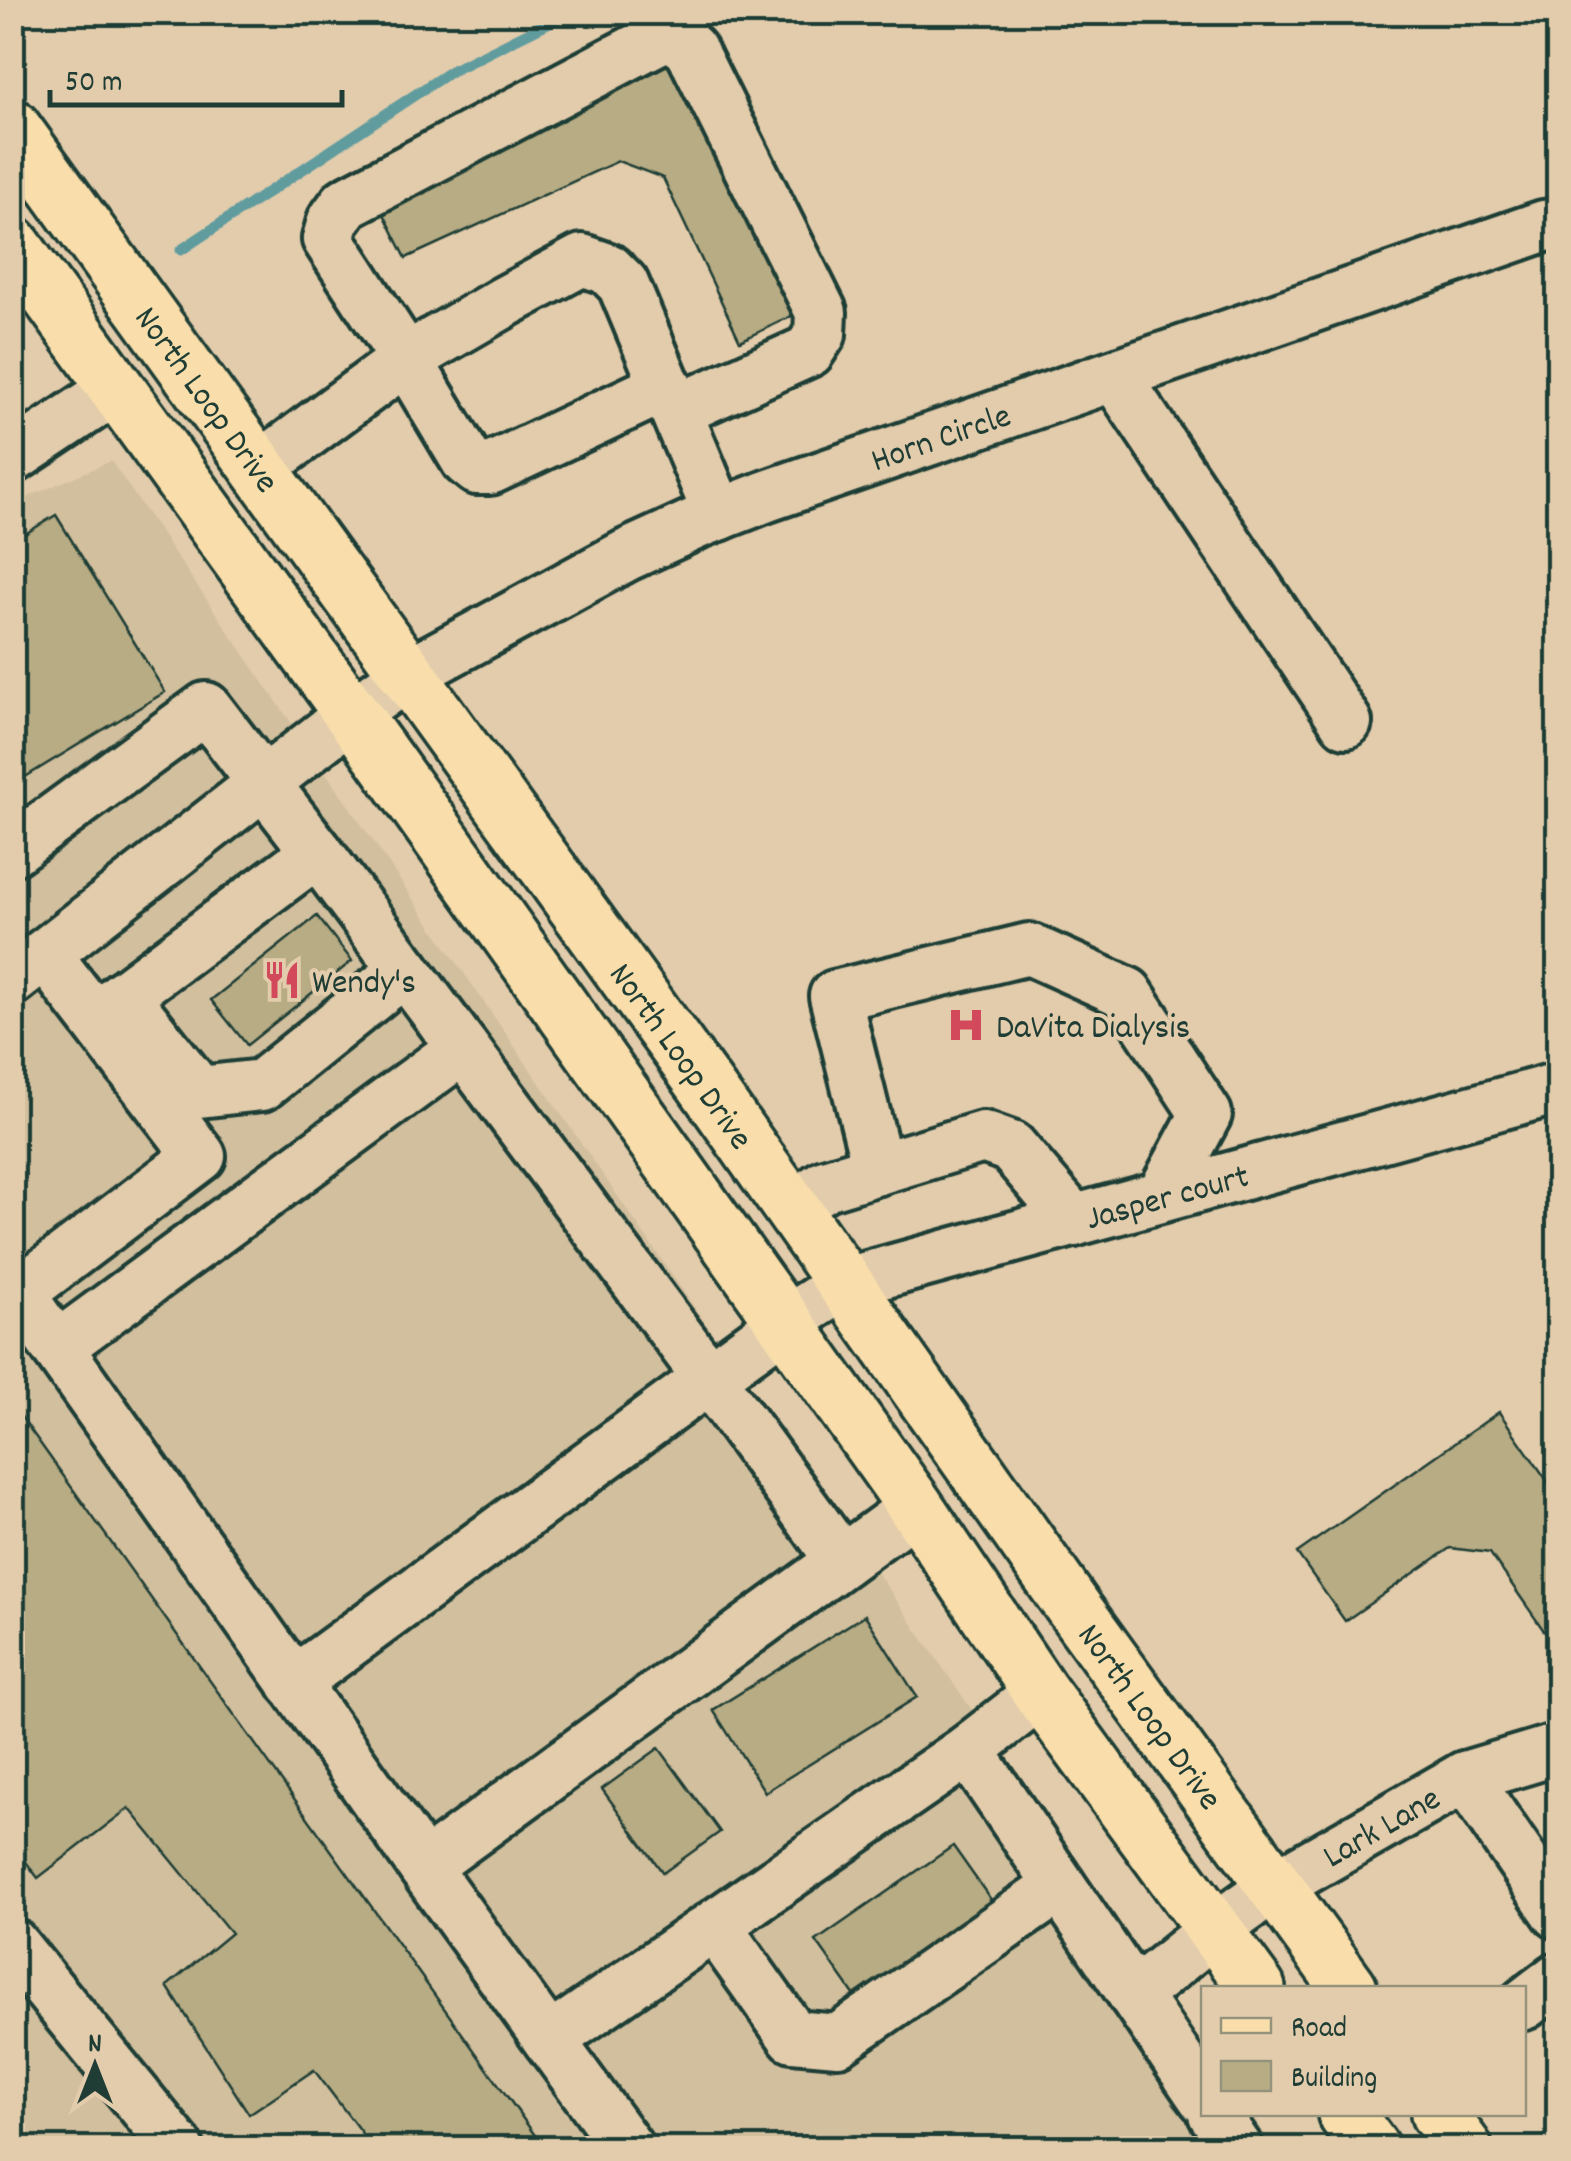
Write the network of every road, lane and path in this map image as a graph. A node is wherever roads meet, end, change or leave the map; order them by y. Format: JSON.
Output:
{"nodes":[{"id":1,"x":12,"y":127,"type":"edge"},
{"id":2,"x":1558,"y":224,"type":"edge"},
{"id":3,"x":12,"y":244,"type":"edge"},
{"id":4,"x":406,"y":359,"type":"junction"},
{"id":5,"x":1116,"y":376,"type":"junction"},
{"id":6,"x":117,"y":388,"type":"junction"},
{"id":7,"x":671,"y":398,"type":"junction"},
{"id":8,"x":12,"y":458,"type":"edge"},
{"id":9,"x":259,"y":468,"type":"junction"},
{"id":10,"x":719,"y":515,"type":"junction"},
{"id":11,"x":408,"y":674,"type":"junction"},
{"id":12,"x":352,"y":714,"type":"junction"},
{"id":13,"x":1346,"y":722,"type":"dead end"},
{"id":14,"x":265,"y":782,"type":"junction"},
{"id":15,"x":12,"y":850,"type":"edge"},
{"id":16,"x":317,"y":852,"type":"junction"},
{"id":17,"x":29,"y":967,"type":"edge"},
{"id":18,"x":405,"y":970,"type":"junction"},
{"id":19,"x":109,"y":1007,"type":"junction"},
{"id":20,"x":463,"y":1048,"type":"junction"},
{"id":21,"x":1558,"y":1088,"type":"edge"},
{"id":22,"x":878,"y":1169,"type":"junction"},
{"id":23,"x":1162,"y":1196,"type":"junction"},
{"id":24,"x":792,"y":1207,"type":"junction"},
{"id":25,"x":1074,"y":1221,"type":"junction"},
{"id":26,"x":846,"y":1283,"type":"junction"},
{"id":27,"x":16,"y":1289,"type":"edge"},
{"id":28,"x":784,"y":1323,"type":"junction"},
{"id":29,"x":56,"y":1347,"type":"junction"},
{"id":30,"x":709,"y":1378,"type":"junction"},
{"id":31,"x":916,"y":1507,"type":"junction"},
{"id":32,"x":842,"y":1561,"type":"junction"},
{"id":33,"x":292,"y":1683,"type":"junction"},
{"id":34,"x":1042,"y":1693,"type":"junction"},
{"id":35,"x":1558,"y":1749,"type":"edge"},
{"id":36,"x":968,"y":1750,"type":"junction"},
{"id":37,"x":1465,"y":1777,"type":"junction"},
{"id":38,"x":1541,"y":1851,"type":"edge"},
{"id":39,"x":424,"y":1867,"type":"junction"},
{"id":40,"x":1060,"y":1886,"type":"junction"},
{"id":41,"x":1275,"y":1886,"type":"junction"},
{"id":42,"x":1558,"y":1913,"type":"edge"},
{"id":43,"x":715,"y":1926,"type":"junction"},
{"id":44,"x":1215,"y":1929,"type":"junction"},
{"id":45,"x":12,"y":1944,"type":"edge"},
{"id":46,"x":1558,"y":1978,"type":"edge"},
{"id":47,"x":1256,"y":1986,"type":"edge"},
{"id":48,"x":1349,"y":1986,"type":"edge"},
{"id":49,"x":1134,"y":1996,"type":"junction"},
{"id":50,"x":1526,"y":2002,"type":"edge"},
{"id":51,"x":549,"y":2040,"type":"junction"},
{"id":52,"x":1201,"y":2094,"type":"edge"},
{"id":53,"x":1215,"y":2116,"type":"edge"},
{"id":54,"x":1440,"y":2116,"type":"edge"},
{"id":55,"x":178,"y":2148,"type":"edge"},
{"id":56,"x":628,"y":2148,"type":"edge"},
{"id":57,"x":1237,"y":2148,"type":"edge"},
{"id":58,"x":1464,"y":2148,"type":"edge"}],
"edges":[{"from":1,"to":9,"type":"main road","name":"North Loop Drive"},
{"from":2,"to":5,"type":"street","name":"Horn Circle"},
{"from":3,"to":6,"type":"main road","name":"North Loop Drive"},
{"from":4,"to":7,"type":"street"},
{"from":4,"to":7,"type":"street"},
{"from":4,"to":7,"type":"street"},
{"from":4,"to":9,"type":"street"},
{"from":5,"to":10,"type":"street","name":"Horn Circle"},
{"from":5,"to":13,"type":"street"},
{"from":6,"to":8,"type":"street"},
{"from":6,"to":12,"type":"main road","name":"North Loop Drive"},
{"from":7,"to":10,"type":"street"},
{"from":9,"to":11,"type":"main road","name":"North Loop Drive"},
{"from":10,"to":11,"type":"street","name":"Horn Circle"},
{"from":11,"to":12,"type":"street","name":"Horn Circle"},
{"from":11,"to":24,"type":"main road","name":"North Loop Drive"},
{"from":12,"to":14,"type":"street","name":"Horn Circle"},
{"from":12,"to":28,"type":"main road","name":"North Loop Drive"},
{"from":14,"to":15,"type":"street"},
{"from":14,"to":16,"type":"street"},
{"from":14,"to":17,"type":"street","name":"Horn Circle"},
{"from":16,"to":18,"type":"street"},
{"from":16,"to":19,"type":"street"},
{"from":17,"to":19,"type":"street"},
{"from":18,"to":19,"type":"street"},
{"from":18,"to":20,"type":"street"},
{"from":19,"to":27,"type":"street"},
{"from":20,"to":29,"type":"street"},
{"from":20,"to":30,"type":"street"},
{"from":21,"to":23,"type":"street","name":"Jasper court"},
{"from":22,"to":23,"type":"street"},
{"from":22,"to":24,"type":"street"},
{"from":22,"to":25,"type":"street"},
{"from":23,"to":25,"type":"street","name":"Jasper court"},
{"from":24,"to":26,"type":"main road","name":"North Loop Drive"},
{"from":25,"to":26,"type":"street","name":"Jasper court"},
{"from":26,"to":28,"type":"street","name":"Jasper court"},
{"from":26,"to":41,"type":"main road","name":"North Loop Drive"},
{"from":27,"to":29,"type":"street"},
{"from":28,"to":30,"type":"street","name":"Jasper court"},
{"from":28,"to":31,"type":"main road","name":"North Loop Drive"},
{"from":29,"to":33,"type":"street"},
{"from":30,"to":32,"type":"street"},
{"from":30,"to":33,"type":"street","name":"Jasper court"},
{"from":31,"to":32,"type":"street"},
{"from":31,"to":34,"type":"main road","name":"North Loop Drive"},
{"from":32,"to":39,"type":"street"},
{"from":33,"to":39,"type":"street"},
{"from":34,"to":36,"type":"street"},
{"from":34,"to":44,"type":"main road","name":"North Loop Drive"},
{"from":35,"to":37,"type":"street","name":"Lark Lane"},
{"from":36,"to":40,"type":"street"},
{"from":36,"to":43,"type":"street"},
{"from":37,"to":38,"type":"street"},
{"from":37,"to":41,"type":"street","name":"Lark Lane"},
{"from":38,"to":42,"type":"street"},
{"from":39,"to":51,"type":"street"},
{"from":40,"to":43,"type":"street"},
{"from":40,"to":49,"type":"street"},
{"from":41,"to":44,"type":"street","name":"Lark Lane"},
{"from":41,"to":48,"type":"main road","name":"North Loop Drive"},
{"from":43,"to":51,"type":"street"},
{"from":44,"to":47,"type":"main road","name":"North Loop Drive"},
{"from":44,"to":49,"type":"street","name":"Lark Lane"},
{"from":45,"to":55,"type":"street"},
{"from":46,"to":50,"type":"street"},
{"from":49,"to":52,"type":"street"},
{"from":51,"to":56,"type":"street"},
{"from":53,"to":57,"type":"street"},
{"from":54,"to":58,"type":"main road"}]}
